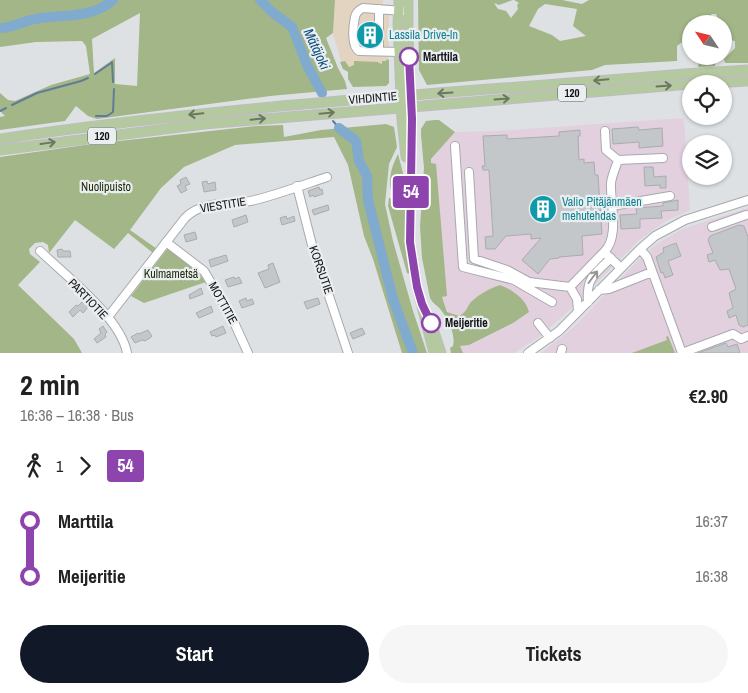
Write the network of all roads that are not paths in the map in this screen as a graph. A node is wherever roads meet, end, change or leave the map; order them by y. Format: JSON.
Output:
{"nodes":[{"id":1,"x":400,"y":0,"type":"edge"},
{"id":2,"x":408,"y":0,"type":"edge"},
{"id":3,"x":379,"y":9,"type":"junction"},
{"id":4,"x":403,"y":11,"type":"junction"},
{"id":5,"x":379,"y":51,"type":"junction"},
{"id":6,"x":400,"y":52,"type":"junction"},
{"id":7,"x":748,"y":70,"type":"edge"},
{"id":8,"x":748,"y":81,"type":"edge"},
{"id":9,"x":732,"y":82,"type":"edge"},
{"id":10,"x":682,"y":85,"type":"edge"},
{"id":11,"x":406,"y":96,"type":"junction"},
{"id":12,"x":406,"y":107,"type":"junction"},
{"id":13,"x":605,"y":131,"type":"dead end"},
{"id":14,"x":0,"y":139,"type":"edge"},
{"id":15,"x":455,"y":146,"type":"dead end"},
{"id":16,"x":0,"y":150,"type":"edge"},
{"id":17,"x":663,"y":158,"type":"dead end"},
{"id":18,"x":618,"y":160,"type":"junction"},
{"id":19,"x":469,"y":172,"type":"dead end"},
{"id":20,"x":326,"y":177,"type":"dead end"},
{"id":21,"x":297,"y":186,"type":"junction"},
{"id":22,"x":670,"y":196,"type":"dead end"},
{"id":23,"x":745,"y":201,"type":"edge"},
{"id":24,"x":612,"y":206,"type":"junction"},
{"id":25,"x":747,"y":216,"type":"edge"},
{"id":26,"x":712,"y":227,"type":"dead end"},
{"id":27,"x":166,"y":242,"type":"junction"},
{"id":28,"x":640,"y":249,"type":"junction"},
{"id":29,"x":40,"y":251,"type":"dead end"},
{"id":30,"x":604,"y":252,"type":"junction"},
{"id":31,"x":462,"y":256,"type":"junction"},
{"id":32,"x":474,"y":258,"type":"junction"},
{"id":33,"x":611,"y":258,"type":"junction"},
{"id":34,"x":621,"y":268,"type":"junction"},
{"id":35,"x":652,"y":272,"type":"junction"},
{"id":36,"x":570,"y":287,"type":"junction"},
{"id":37,"x":598,"y":290,"type":"junction"},
{"id":38,"x":552,"y":302,"type":"dead end"},
{"id":39,"x":588,"y":302,"type":"junction"},
{"id":40,"x":422,"y":304,"type":"junction"},
{"id":41,"x":578,"y":311,"type":"junction"},
{"id":42,"x":108,"y":318,"type":"junction"},
{"id":43,"x":538,"y":323,"type":"dead end"},
{"id":44,"x":748,"y":336,"type":"edge"},
{"id":45,"x":550,"y":338,"type":"junction"},
{"id":46,"x":127,"y":353,"type":"edge"},
{"id":47,"x":248,"y":353,"type":"edge"},
{"id":48,"x":348,"y":353,"type":"edge"},
{"id":49,"x":434,"y":353,"type":"edge"},
{"id":50,"x":441,"y":353,"type":"edge"},
{"id":51,"x":528,"y":353,"type":"edge"}],
"edges":[{"from":1,"to":4,"type":"main road"},
{"from":2,"to":4,"type":"main road"},
{"from":3,"to":4,"type":"street"},
{"from":3,"to":5,"type":"street"},
{"from":3,"to":5,"type":"street"},
{"from":4,"to":6,"type":"main road"},
{"from":4,"to":11,"type":"main road"},
{"from":5,"to":6,"type":"street"},
{"from":6,"to":11,"type":"main road"},
{"from":7,"to":11,"type":"main road","name":"VIHDINTIE","number":"120","one_way":true},
{"from":8,"to":9,"type":"main road"},
{"from":12,"to":10,"type":"main road","name":"VIHDINTIE","number":"120","one_way":true},
{"from":11,"to":12,"type":"main road"},
{"from":11,"to":14,"type":"main road","name":"VIHDINTIE","number":"120","one_way":true},
{"from":16,"to":12,"type":"main road","name":"VIHDINTIE","number":"120","one_way":true},
{"from":12,"to":40,"type":"main road"},
{"from":13,"to":18,"type":"street"},
{"from":15,"to":31,"type":"street"},
{"from":17,"to":18,"type":"street"},
{"from":18,"to":24,"type":"street"},
{"from":19,"to":32,"type":"street"},
{"from":20,"to":21,"type":"street","name":"VIESTITIE"},
{"from":21,"to":27,"type":"street","name":"VIESTITIE"},
{"from":21,"to":48,"type":"street","name":"KORSUTIE"},
{"from":22,"to":24,"type":"street"},
{"from":23,"to":25,"type":"street"},
{"from":23,"to":28,"type":"street"},
{"from":24,"to":30,"type":"street"},
{"from":25,"to":26,"type":"street"},
{"from":27,"to":42,"type":"street","name":"VIESTITIE"},
{"from":27,"to":47,"type":"street","name":"MOTTITIE"},
{"from":28,"to":34,"type":"street"},
{"from":28,"to":35,"type":"street"},
{"from":29,"to":42,"type":"street","name":"PARTIOTIE"},
{"from":30,"to":33,"type":"street"},
{"from":30,"to":36,"type":"street"},
{"from":31,"to":32,"type":"street"},
{"from":31,"to":38,"type":"street"},
{"from":32,"to":36,"type":"street"},
{"from":33,"to":34,"type":"street"},
{"from":39,"to":33,"type":"street","one_way":true},
{"from":34,"to":37,"type":"street"},
{"from":35,"to":37,"type":"street"},
{"from":35,"to":44,"type":"street"},
{"from":36,"to":41,"type":"street"},
{"from":37,"to":39,"type":"street"},
{"from":39,"to":41,"type":"street"},
{"from":40,"to":49,"type":"main road"},
{"from":40,"to":50,"type":"main road"},
{"from":41,"to":45,"type":"street"},
{"from":42,"to":46,"type":"street","name":"PARTIOTIE"},
{"from":43,"to":45,"type":"street"},
{"from":45,"to":51,"type":"street"}]}
